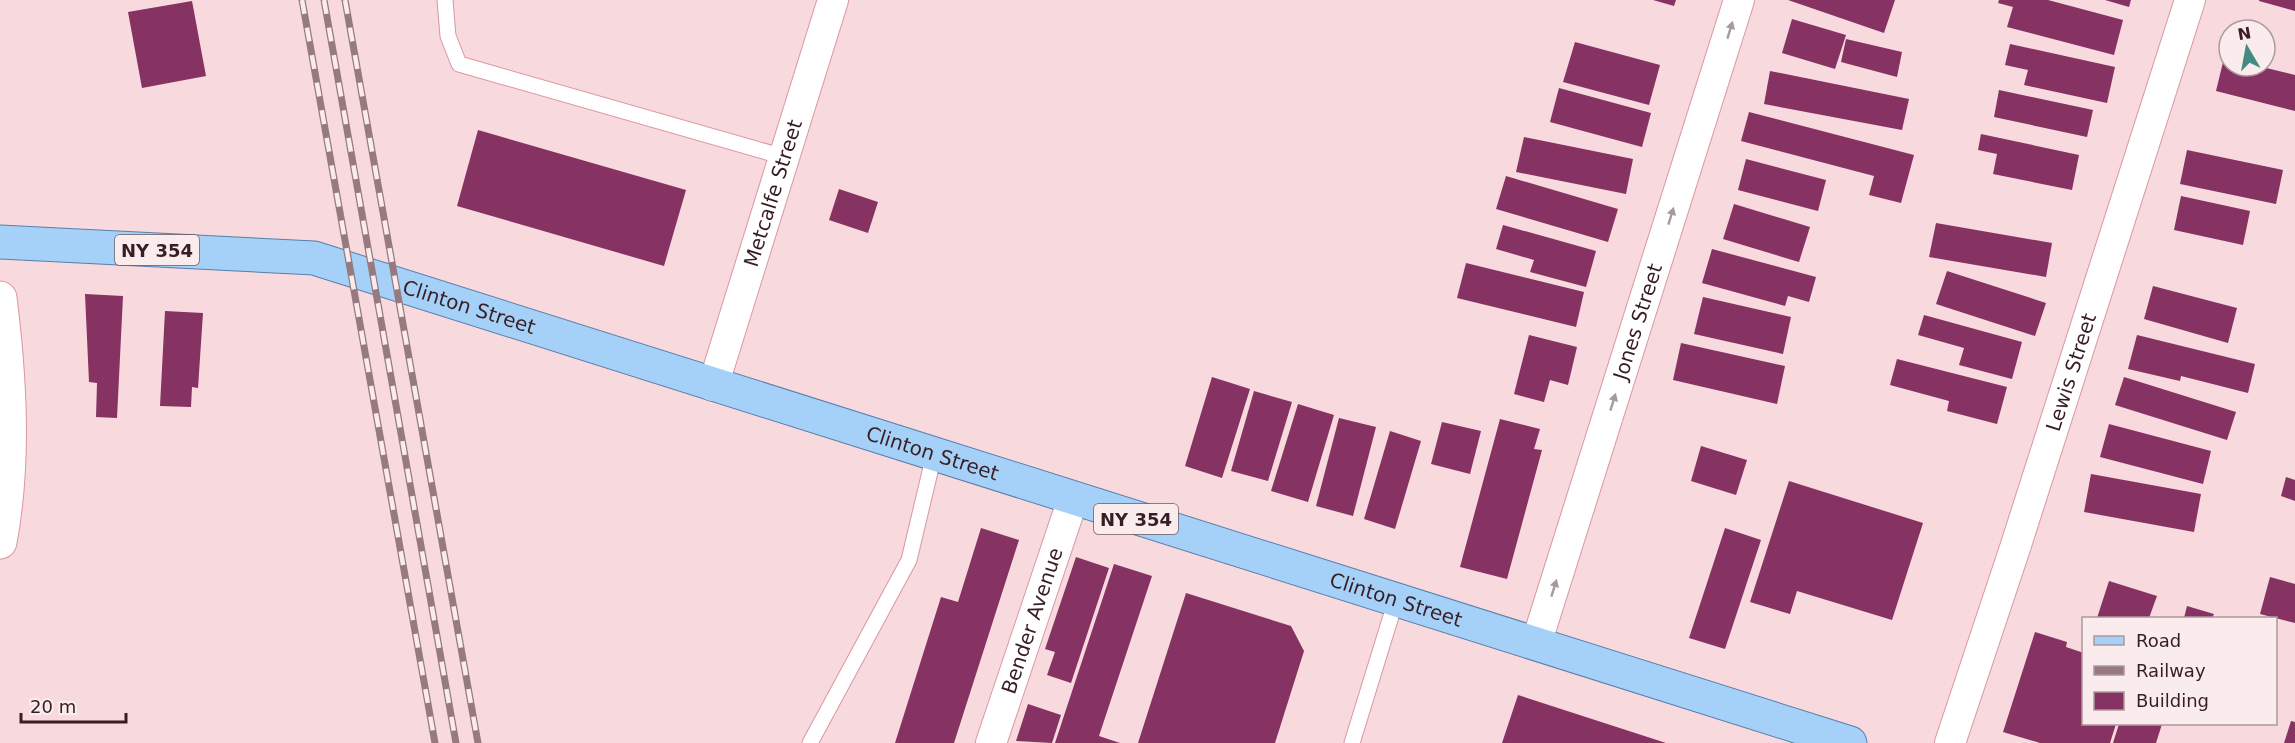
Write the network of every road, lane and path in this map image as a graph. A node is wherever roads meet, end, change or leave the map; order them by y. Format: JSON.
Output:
{"nodes":[{"id":1,"x":445,"y":0,"type":"edge"},
{"id":2,"x":833,"y":0,"type":"edge"},
{"id":3,"x":1739,"y":0,"type":"edge"},
{"id":4,"x":2190,"y":0,"type":"edge"},
{"id":5,"x":784,"y":157,"type":"junction"},
{"id":6,"x":0,"y":242,"type":"edge"},
{"id":7,"x":0,"y":298,"type":"edge"},
{"id":8,"x":713,"y":386,"type":"junction"},
{"id":9,"x":934,"y":455,"type":"junction"},
{"id":10,"x":1073,"y":499,"type":"junction"},
{"id":11,"x":0,"y":542,"type":"edge"},
{"id":12,"x":1396,"y":600,"type":"junction"},
{"id":13,"x":1536,"y":644,"type":"junction"},
{"id":14,"x":810,"y":743,"type":"edge"},
{"id":15,"x":991,"y":743,"type":"edge"},
{"id":16,"x":1352,"y":743,"type":"edge"},
{"id":17,"x":1850,"y":743,"type":"edge"},
{"id":18,"x":1950,"y":743,"type":"edge"}],
"edges":[{"from":1,"to":5,"type":"lane"},
{"from":2,"to":5,"type":"street","name":"Metcalfe Street"},
{"from":13,"to":3,"type":"street","name":"Jones Street","one_way":true},
{"from":4,"to":18,"type":"street","name":"Lewis Street"},
{"from":5,"to":8,"type":"street","name":"Metcalfe Street"},
{"from":6,"to":8,"type":"main road","name":"Clinton Street","number":"NY 354"},
{"from":7,"to":11,"type":"street"},
{"from":8,"to":9,"type":"main road","name":"Clinton Street","number":"NY 354"},
{"from":9,"to":10,"type":"main road","name":"Clinton Street","number":"NY 354"},
{"from":9,"to":14,"type":"lane"},
{"from":10,"to":12,"type":"main road","name":"Clinton Street","number":"NY 354"},
{"from":10,"to":15,"type":"street","name":"Bender Avenue"},
{"from":12,"to":13,"type":"main road","name":"Clinton Street","number":"NY 354"},
{"from":12,"to":16,"type":"lane"},
{"from":13,"to":17,"type":"main road","name":"Clinton Street","number":"NY 354"}]}
